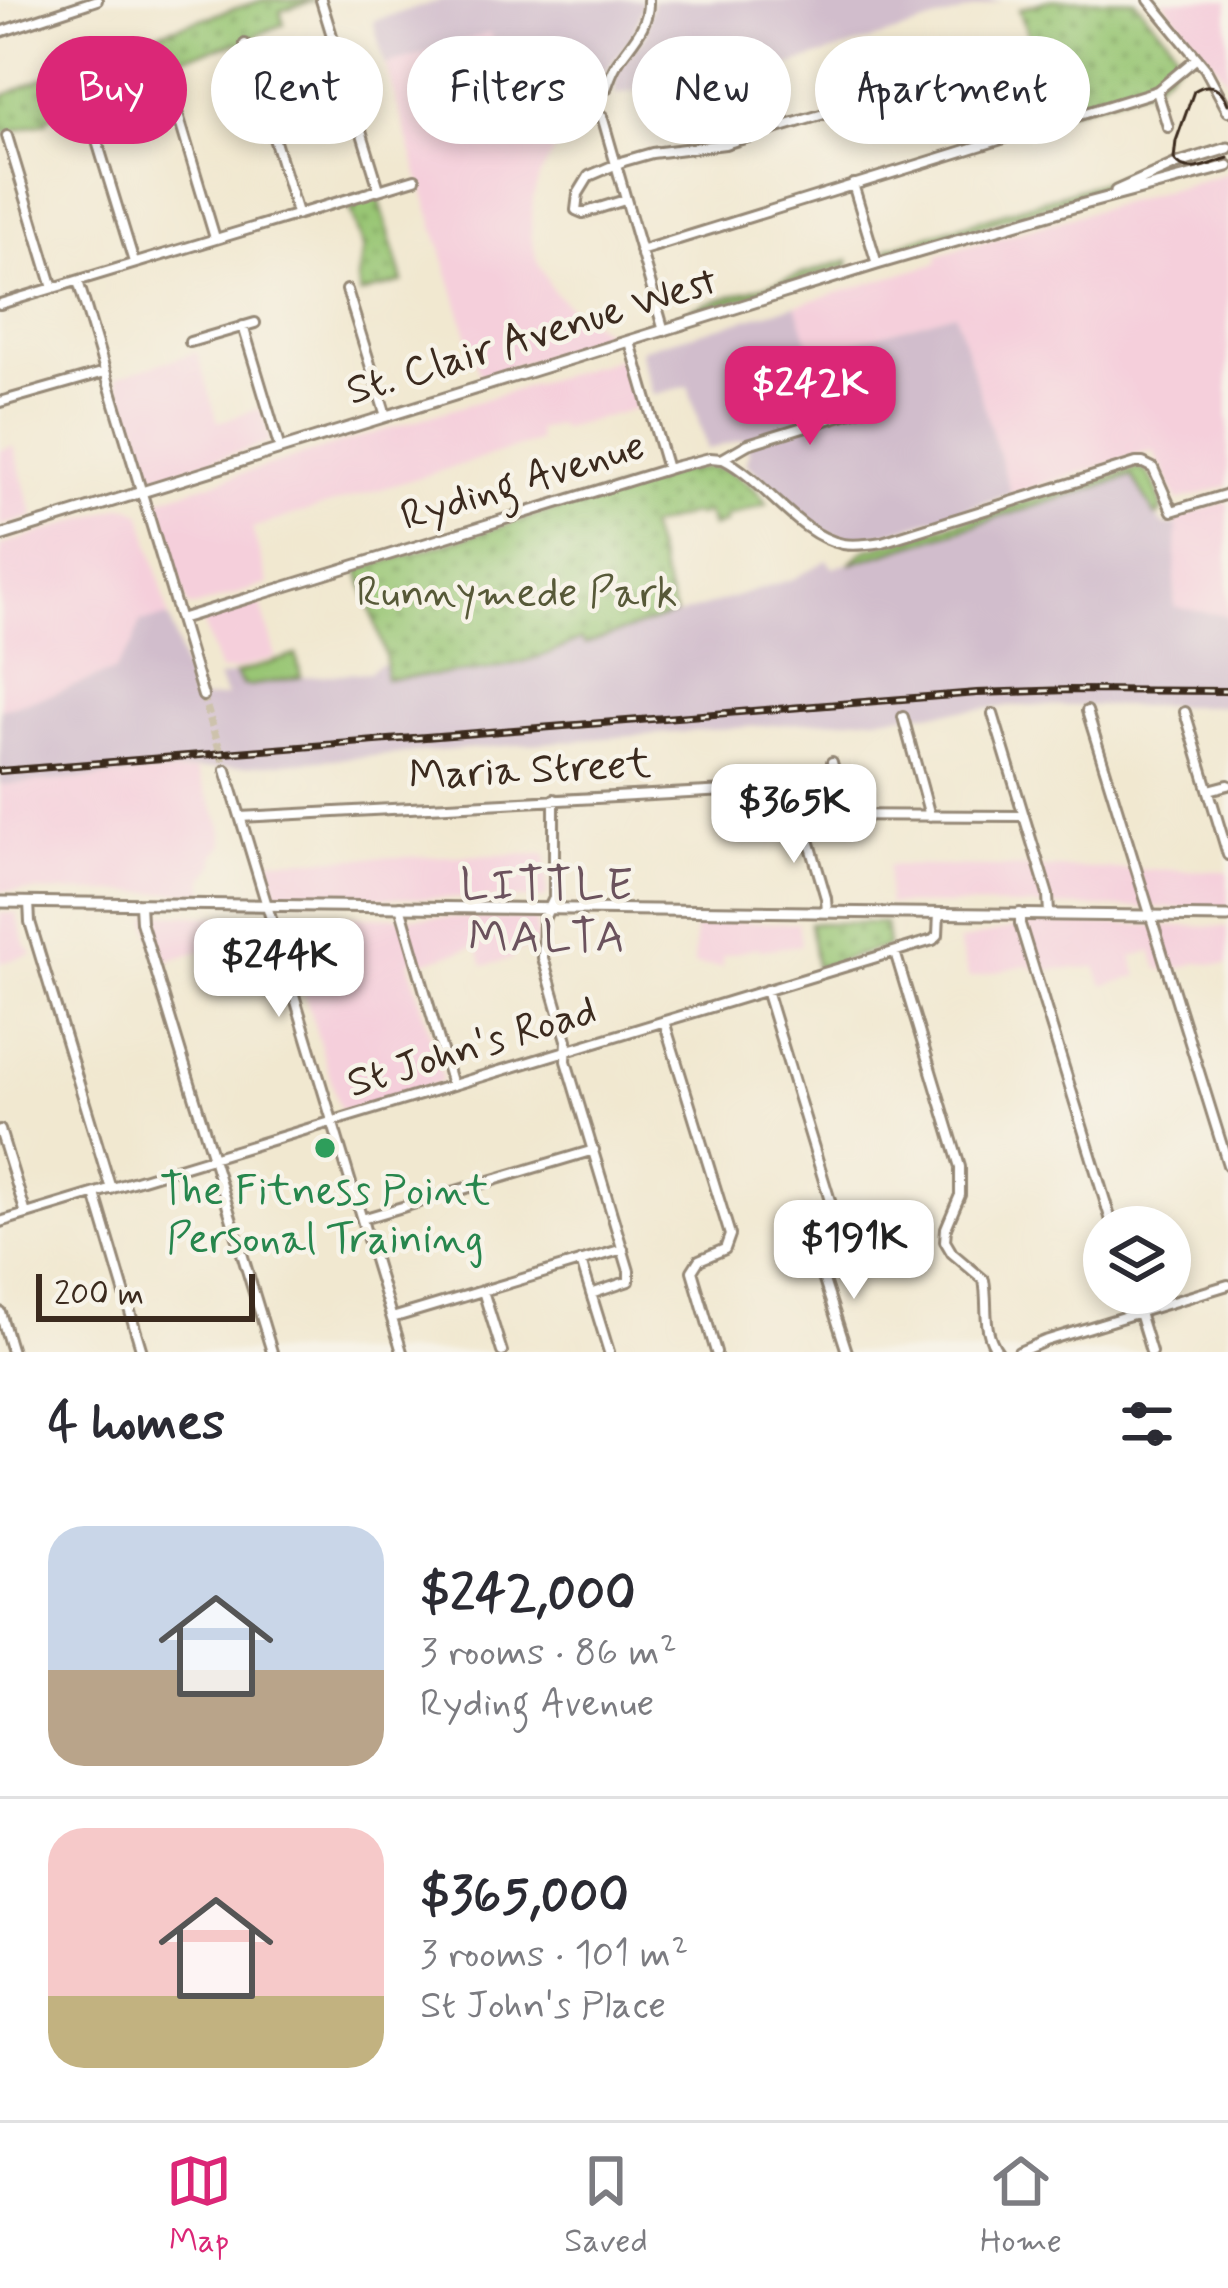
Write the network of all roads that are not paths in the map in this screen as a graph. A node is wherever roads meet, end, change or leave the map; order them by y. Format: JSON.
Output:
{"nodes":[{"id":1,"x":98,"y":0,"type":"edge"},
{"id":2,"x":321,"y":0,"type":"edge"},
{"id":3,"x":648,"y":0,"type":"edge"},
{"id":4,"x":1148,"y":0,"type":"edge"},
{"id":5,"x":0,"y":32,"type":"edge"},
{"id":6,"x":1197,"y":58,"type":"junction"},
{"id":7,"x":608,"y":83,"type":"edge"},
{"id":8,"x":1157,"y":92,"type":"junction"},
{"id":9,"x":1090,"y":112,"type":"edge"},
{"id":10,"x":1228,"y":112,"type":"edge"},
{"id":11,"x":815,"y":117,"type":"edge"},
{"id":12,"x":1168,"y":127,"type":"dead end"},
{"id":13,"x":7,"y":136,"type":"dead end"},
{"id":14,"x":608,"y":139,"type":"edge"},
{"id":15,"x":98,"y":144,"type":"edge"},
{"id":16,"x":187,"y":144,"type":"edge"},
{"id":17,"x":276,"y":144,"type":"edge"},
{"id":18,"x":985,"y":144,"type":"edge"},
{"id":19,"x":1228,"y":148,"type":"edge"},
{"id":20,"x":615,"y":165,"type":"junction"},
{"id":21,"x":1228,"y":166,"type":"edge"},
{"id":22,"x":415,"y":179,"type":"dead end"},
{"id":23,"x":854,"y":184,"type":"junction"},
{"id":24,"x":379,"y":189,"type":"junction"},
{"id":25,"x":625,"y":200,"type":"junction"},
{"id":26,"x":1084,"y":204,"type":"junction"},
{"id":27,"x":297,"y":213,"type":"junction"},
{"id":28,"x":215,"y":238,"type":"junction"},
{"id":29,"x":640,"y":251,"type":"junction"},
{"id":30,"x":134,"y":262,"type":"junction"},
{"id":31,"x":877,"y":264,"type":"junction"},
{"id":32,"x":78,"y":280,"type":"junction"},
{"id":33,"x":53,"y":288,"type":"junction"},
{"id":34,"x":347,"y":290,"type":"dead end"},
{"id":35,"x":0,"y":304,"type":"edge"},
{"id":36,"x":255,"y":323,"type":"dead end"},
{"id":37,"x":243,"y":326,"type":"junction"},
{"id":38,"x":664,"y":331,"type":"junction"},
{"id":39,"x":190,"y":342,"type":"dead end"},
{"id":40,"x":629,"y":342,"type":"junction"},
{"id":41,"x":105,"y":372,"type":"junction"},
{"id":42,"x":0,"y":402,"type":"edge"},
{"id":43,"x":881,"y":403,"type":"dead end"},
{"id":44,"x":386,"y":416,"type":"junction"},
{"id":45,"x":280,"y":449,"type":"junction"},
{"id":46,"x":722,"y":458,"type":"junction"},
{"id":47,"x":667,"y":470,"type":"junction"},
{"id":48,"x":142,"y":492,"type":"junction"},
{"id":49,"x":1228,"y":494,"type":"edge"},
{"id":50,"x":0,"y":536,"type":"edge"},
{"id":51,"x":180,"y":619,"type":"junction"},
{"id":52,"x":203,"y":696,"type":"tunnel mouth"},
{"id":53,"x":1087,"y":711,"type":"dead end"},
{"id":54,"x":1185,"y":712,"type":"dead end"},
{"id":55,"x":993,"y":714,"type":"dead end"},
{"id":56,"x":902,"y":717,"type":"dead end"},
{"id":57,"x":832,"y":762,"type":"dead end"},
{"id":58,"x":226,"y":770,"type":"tunnel mouth"},
{"id":59,"x":1228,"y":784,"type":"edge"},
{"id":60,"x":1209,"y":790,"type":"junction"},
{"id":61,"x":554,"y":799,"type":"junction"},
{"id":62,"x":802,"y":814,"type":"junction"},
{"id":63,"x":845,"y":815,"type":"junction"},
{"id":64,"x":930,"y":816,"type":"junction"},
{"id":65,"x":1024,"y":816,"type":"junction"},
{"id":66,"x":240,"y":817,"type":"junction"},
{"id":67,"x":1228,"y":855,"type":"edge"},
{"id":68,"x":0,"y":902,"type":"edge"},
{"id":69,"x":29,"y":902,"type":"junction"},
{"id":70,"x":140,"y":904,"type":"junction"},
{"id":71,"x":267,"y":905,"type":"junction"},
{"id":72,"x":400,"y":906,"type":"junction"},
{"id":73,"x":550,"y":908,"type":"junction"},
{"id":74,"x":827,"y":912,"type":"junction"},
{"id":75,"x":939,"y":913,"type":"junction"},
{"id":76,"x":1020,"y":914,"type":"junction"},
{"id":77,"x":1049,"y":914,"type":"junction"},
{"id":78,"x":1150,"y":915,"type":"junction"},
{"id":79,"x":1228,"y":916,"type":"edge"},
{"id":80,"x":895,"y":952,"type":"junction"},
{"id":81,"x":766,"y":990,"type":"junction"},
{"id":82,"x":664,"y":1021,"type":"junction"},
{"id":83,"x":567,"y":1051,"type":"junction"},
{"id":84,"x":452,"y":1085,"type":"junction"},
{"id":85,"x":332,"y":1122,"type":"junction"},
{"id":86,"x":0,"y":1130,"type":"edge"},
{"id":87,"x":594,"y":1150,"type":"junction"},
{"id":88,"x":214,"y":1158,"type":"junction"},
{"id":89,"x":1228,"y":1165,"type":"edge"},
{"id":90,"x":111,"y":1189,"type":"junction"},
{"id":91,"x":95,"y":1194,"type":"junction"},
{"id":92,"x":1107,"y":1206,"type":"edge"},
{"id":93,"x":26,"y":1214,"type":"junction"},
{"id":94,"x":362,"y":1219,"type":"junction"},
{"id":95,"x":0,"y":1222,"type":"edge"},
{"id":96,"x":622,"y":1249,"type":"junction"},
{"id":97,"x":581,"y":1262,"type":"junction"},
{"id":98,"x":1228,"y":1286,"type":"edge"},
{"id":99,"x":483,"y":1291,"type":"junction"},
{"id":100,"x":591,"y":1294,"type":"junction"},
{"id":101,"x":1191,"y":1297,"type":"edge"},
{"id":102,"x":0,"y":1312,"type":"edge"},
{"id":103,"x":1132,"y":1314,"type":"edge"},
{"id":104,"x":1139,"y":1314,"type":"edge"},
{"id":105,"x":392,"y":1318,"type":"junction"},
{"id":106,"x":12,"y":1352,"type":"edge"},
{"id":107,"x":142,"y":1352,"type":"edge"},
{"id":108,"x":272,"y":1352,"type":"edge"},
{"id":109,"x":402,"y":1352,"type":"edge"},
{"id":110,"x":502,"y":1352,"type":"edge"},
{"id":111,"x":609,"y":1352,"type":"edge"},
{"id":112,"x":716,"y":1352,"type":"edge"},
{"id":113,"x":847,"y":1352,"type":"edge"},
{"id":114,"x":998,"y":1352,"type":"edge"},
{"id":115,"x":1019,"y":1352,"type":"edge"},
{"id":116,"x":1151,"y":1352,"type":"edge"}],
"edges":[{"from":1,"to":5,"type":"street"},
{"from":2,"to":24,"type":"street"},
{"from":3,"to":7,"type":"street"},
{"from":4,"to":6,"type":"street"},
{"from":6,"to":8,"type":"street"},
{"from":6,"to":10,"type":"street"},
{"from":8,"to":9,"type":"street"},
{"from":8,"to":12,"type":"street"},
{"from":11,"to":20,"type":"street"},
{"from":13,"to":33,"type":"street"},
{"from":14,"to":20,"type":"street"},
{"from":15,"to":30,"type":"street"},
{"from":16,"to":28,"type":"street"},
{"from":17,"to":27,"type":"street"},
{"from":18,"to":23,"type":"street"},
{"from":19,"to":26,"type":"main road","name":"St. Clair Avenue West"},
{"from":20,"to":25,"type":"street"},
{"from":20,"to":25,"type":"street"},
{"from":21,"to":26,"type":"main road","name":"St. Clair Avenue West"},
{"from":22,"to":24,"type":"street"},
{"from":23,"to":29,"type":"street"},
{"from":23,"to":31,"type":"street"},
{"from":24,"to":27,"type":"street"},
{"from":25,"to":29,"type":"street"},
{"from":26,"to":31,"type":"main road","name":"St. Clair Avenue West"},
{"from":27,"to":28,"type":"street"},
{"from":28,"to":30,"type":"street"},
{"from":29,"to":38,"type":"street"},
{"from":30,"to":32,"type":"street"},
{"from":31,"to":38,"type":"main road","name":"St. Clair Avenue West"},
{"from":32,"to":33,"type":"street"},
{"from":32,"to":41,"type":"street"},
{"from":33,"to":35,"type":"street"},
{"from":34,"to":44,"type":"street"},
{"from":36,"to":37,"type":"street"},
{"from":37,"to":39,"type":"street"},
{"from":37,"to":45,"type":"street"},
{"from":38,"to":40,"type":"main road","name":"St. Clair Avenue West"},
{"from":40,"to":44,"type":"main road","name":"St. Clair Avenue West"},
{"from":40,"to":47,"type":"street"},
{"from":41,"to":42,"type":"street"},
{"from":41,"to":48,"type":"street"},
{"from":43,"to":46,"type":"street","name":"Ryding Avenue"},
{"from":44,"to":45,"type":"main road","name":"St. Clair Avenue West"},
{"from":45,"to":48,"type":"main road","name":"St. Clair Avenue West"},
{"from":46,"to":47,"type":"street","name":"Ryding Avenue"},
{"from":46,"to":49,"type":"street"},
{"from":47,"to":51,"type":"street","name":"Ryding Avenue"},
{"from":48,"to":50,"type":"main road","name":"St. Clair Avenue West"},
{"from":48,"to":51,"type":"street"},
{"from":51,"to":52,"type":"street"},
{"from":53,"to":78,"type":"street"},
{"from":54,"to":60,"type":"street"},
{"from":55,"to":65,"type":"street"},
{"from":56,"to":64,"type":"street"},
{"from":57,"to":63,"type":"street"},
{"from":58,"to":66,"type":"street"},
{"from":59,"to":60,"type":"street"},
{"from":60,"to":67,"type":"street"},
{"from":61,"to":62,"type":"street","name":"Maria Street"},
{"from":61,"to":66,"type":"street","name":"Maria Street"},
{"from":61,"to":73,"type":"street"},
{"from":62,"to":63,"type":"street","name":"Maria Street"},
{"from":62,"to":74,"type":"street"},
{"from":63,"to":64,"type":"street","name":"Maria Street"},
{"from":64,"to":65,"type":"street","name":"Maria Street"},
{"from":65,"to":77,"type":"street"},
{"from":66,"to":71,"type":"street"},
{"from":68,"to":69,"type":"main road"},
{"from":69,"to":70,"type":"main road"},
{"from":69,"to":90,"type":"street"},
{"from":70,"to":71,"type":"main road"},
{"from":70,"to":88,"type":"street"},
{"from":71,"to":72,"type":"main road"},
{"from":71,"to":85,"type":"street"},
{"from":72,"to":73,"type":"main road"},
{"from":72,"to":84,"type":"street"},
{"from":73,"to":74,"type":"main road"},
{"from":73,"to":83,"type":"street"},
{"from":74,"to":75,"type":"main road"},
{"from":75,"to":76,"type":"main road"},
{"from":75,"to":80,"type":"street","name":"St John's Road"},
{"from":76,"to":77,"type":"main road"},
{"from":76,"to":92,"type":"street"},
{"from":77,"to":78,"type":"main road"},
{"from":78,"to":79,"type":"main road"},
{"from":78,"to":89,"type":"street"},
{"from":80,"to":81,"type":"street","name":"St John's Road"},
{"from":80,"to":114,"type":"street"},
{"from":81,"to":82,"type":"street","name":"St John's Road"},
{"from":81,"to":113,"type":"street"},
{"from":82,"to":83,"type":"street","name":"St John's Road"},
{"from":82,"to":112,"type":"street"},
{"from":83,"to":84,"type":"street","name":"St John's Road"},
{"from":83,"to":87,"type":"street"},
{"from":84,"to":85,"type":"street","name":"St John's Road"},
{"from":85,"to":88,"type":"street","name":"St John's Road"},
{"from":85,"to":94,"type":"street"},
{"from":86,"to":93,"type":"street"},
{"from":87,"to":94,"type":"street"},
{"from":87,"to":96,"type":"street"},
{"from":88,"to":90,"type":"street","name":"St John's Road"},
{"from":88,"to":108,"type":"street"},
{"from":90,"to":91,"type":"street","name":"St John's Road"},
{"from":91,"to":93,"type":"street","name":"St John's Road"},
{"from":91,"to":107,"type":"street"},
{"from":93,"to":95,"type":"street","name":"St John's Road"},
{"from":94,"to":105,"type":"street"},
{"from":96,"to":97,"type":"street"},
{"from":96,"to":100,"type":"street"},
{"from":97,"to":99,"type":"street"},
{"from":97,"to":100,"type":"street"},
{"from":98,"to":101,"type":"street"},
{"from":99,"to":105,"type":"street"},
{"from":99,"to":110,"type":"street"},
{"from":100,"to":111,"type":"street"},
{"from":102,"to":106,"type":"street"},
{"from":103,"to":115,"type":"street"},
{"from":104,"to":116,"type":"street"},
{"from":105,"to":109,"type":"street"}]}
